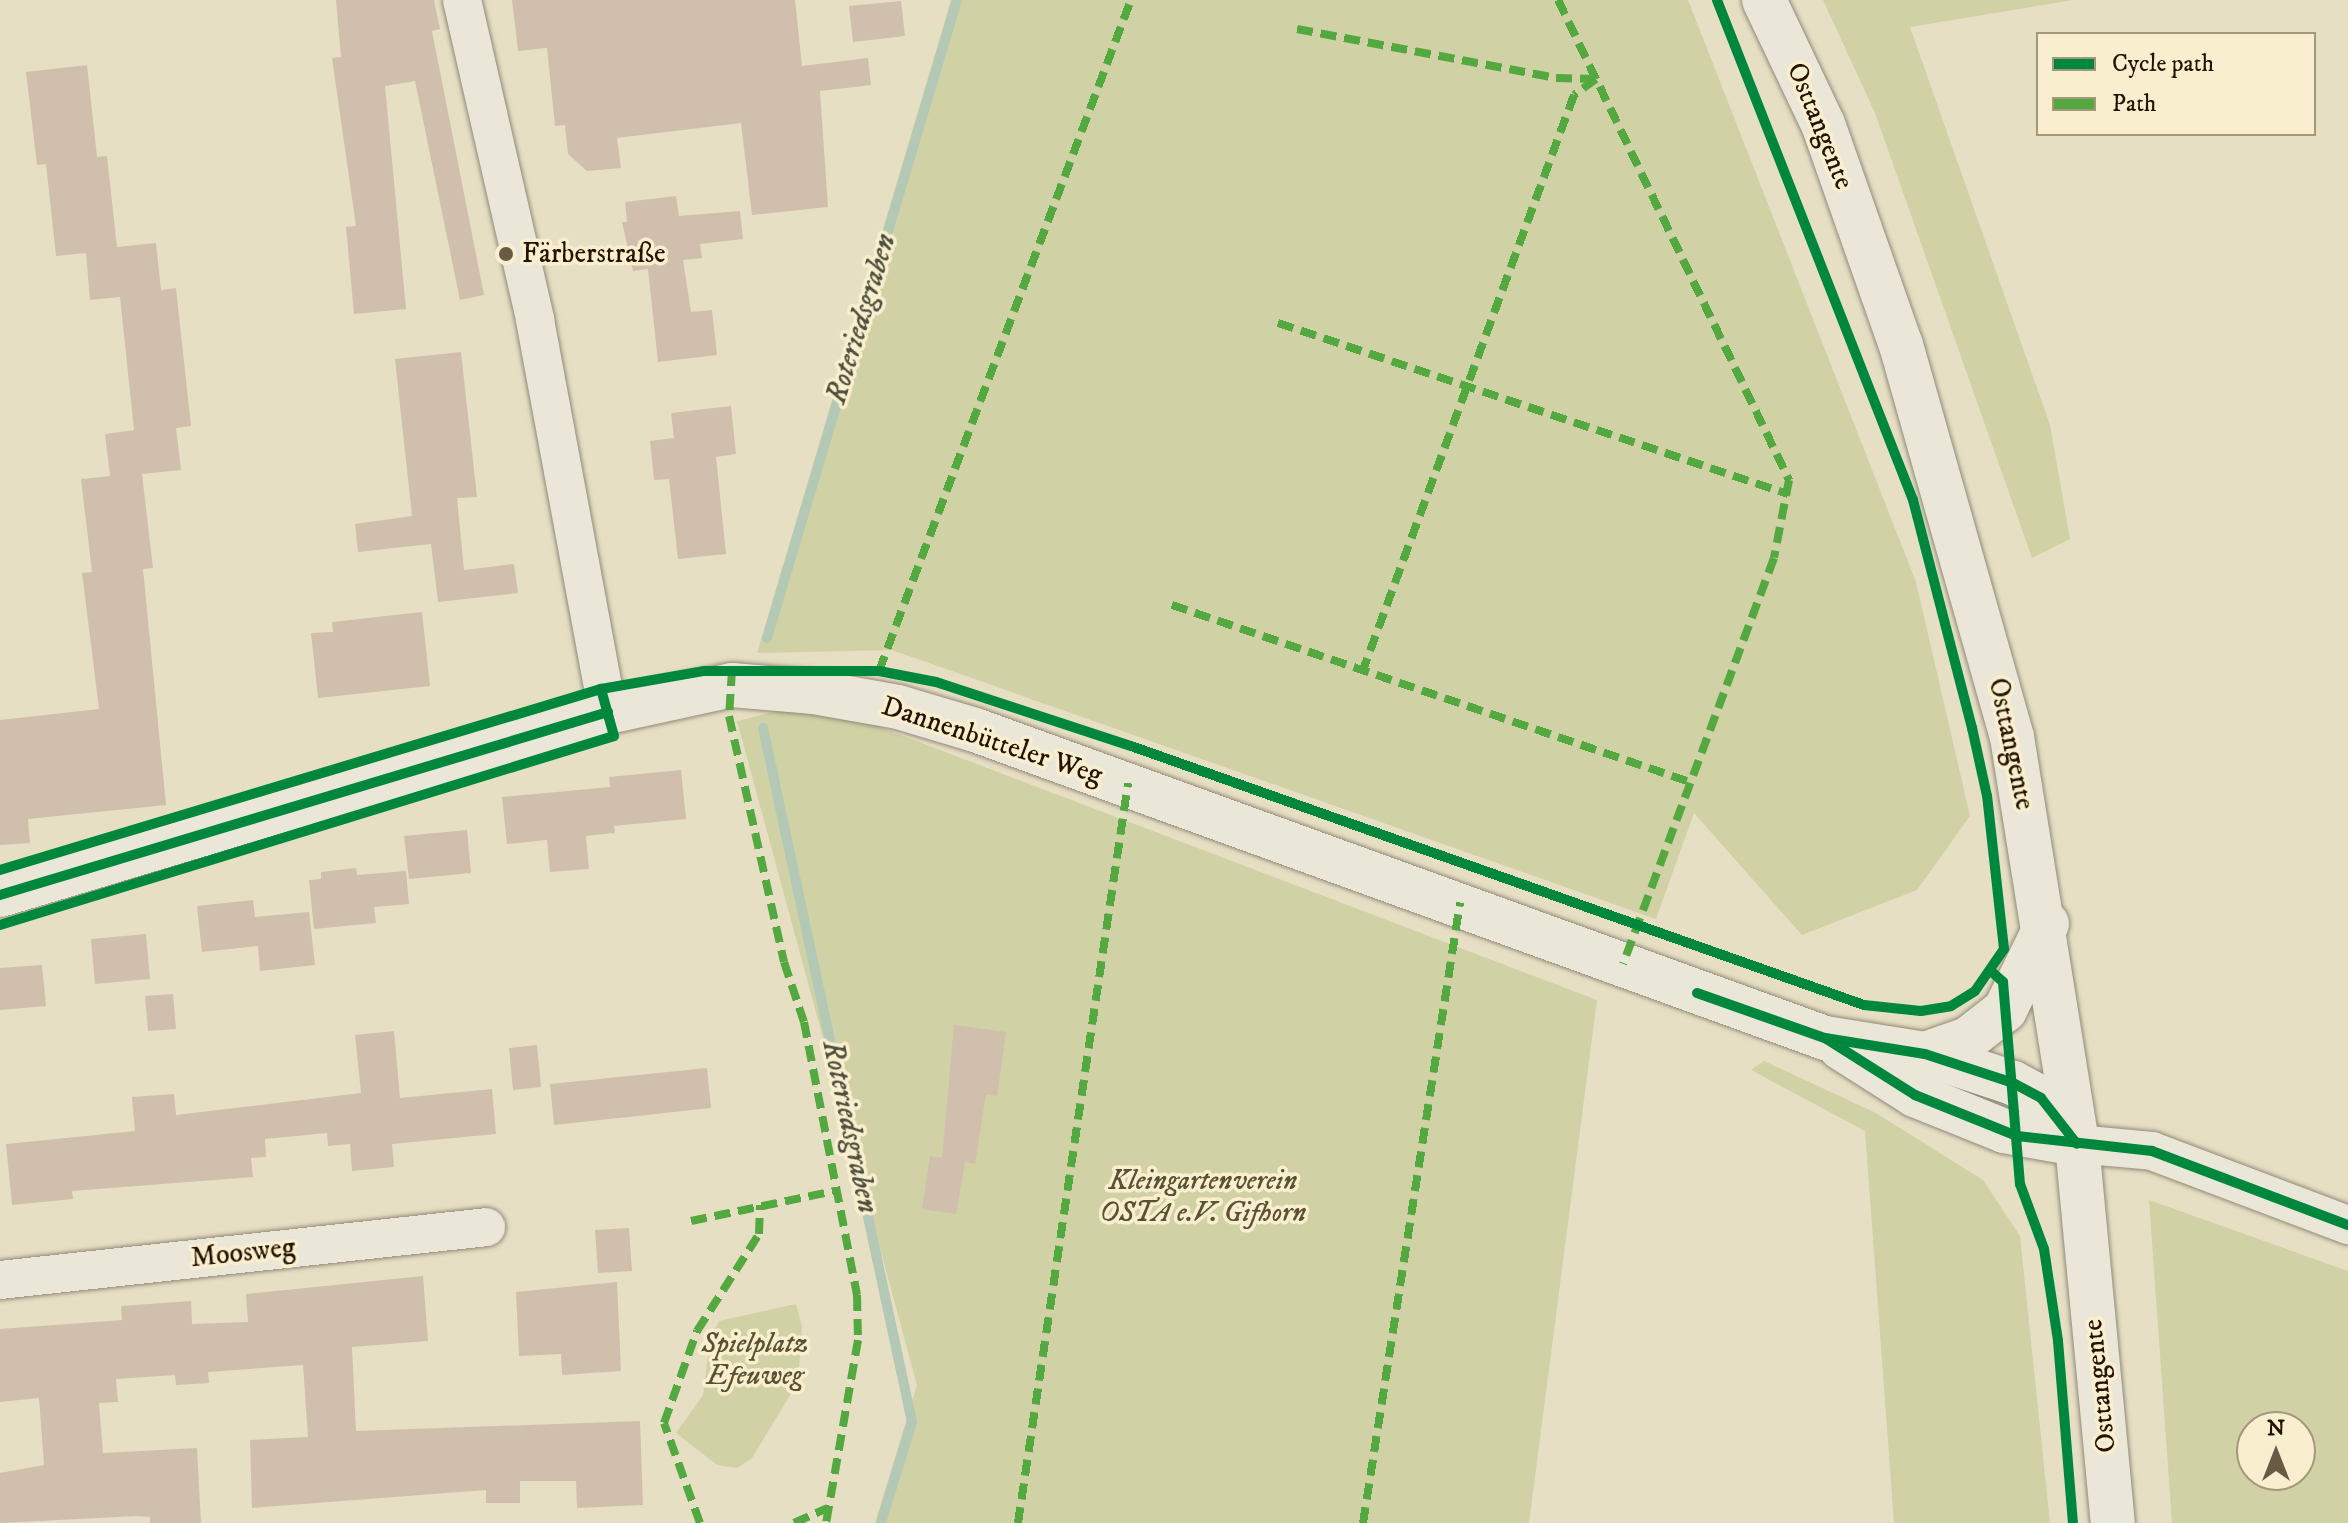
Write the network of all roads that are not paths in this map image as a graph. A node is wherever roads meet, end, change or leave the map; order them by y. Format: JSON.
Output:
{"nodes":[{"id":1,"x":462,"y":0,"type":"edge"},
{"id":2,"x":1764,"y":0,"type":"edge"},
{"id":3,"x":608,"y":712,"type":"junction"},
{"id":4,"x":0,"y":895,"type":"edge"},
{"id":5,"x":2047,"y":924,"type":"junction"},
{"id":6,"x":1825,"y":1038,"type":"junction"},
{"id":7,"x":1925,"y":1054,"type":"junction"},
{"id":8,"x":2077,"y":1144,"type":"junction"},
{"id":9,"x":2348,"y":1225,"type":"edge"},
{"id":10,"x":486,"y":1227,"type":"dead end"},
{"id":11,"x":0,"y":1280,"type":"edge"},
{"id":12,"x":2113,"y":1523,"type":"edge"}],
"edges":[{"from":1,"to":3,"type":"street"},
{"from":2,"to":5,"type":"street","name":"Osttangente"},
{"from":3,"to":4,"type":"street","name":"Dannenbütteler Weg"},
{"from":3,"to":6,"type":"street","name":"Dannenbütteler Weg"},
{"from":5,"to":7,"type":"street","name":"Dannenbütteler Weg"},
{"from":5,"to":8,"type":"street","name":"Osttangente"},
{"from":6,"to":7,"type":"street","name":"Dannenbütteler Weg"},
{"from":6,"to":8,"type":"street","name":"Dannenbütteler Weg"},
{"from":7,"to":8,"type":"street","name":"Dannenbütteler Weg"},
{"from":8,"to":9,"type":"street","name":"Dannenbütteler Weg"},
{"from":8,"to":12,"type":"street","name":"Osttangente"},
{"from":10,"to":11,"type":"street","name":"Moosweg"}]}
